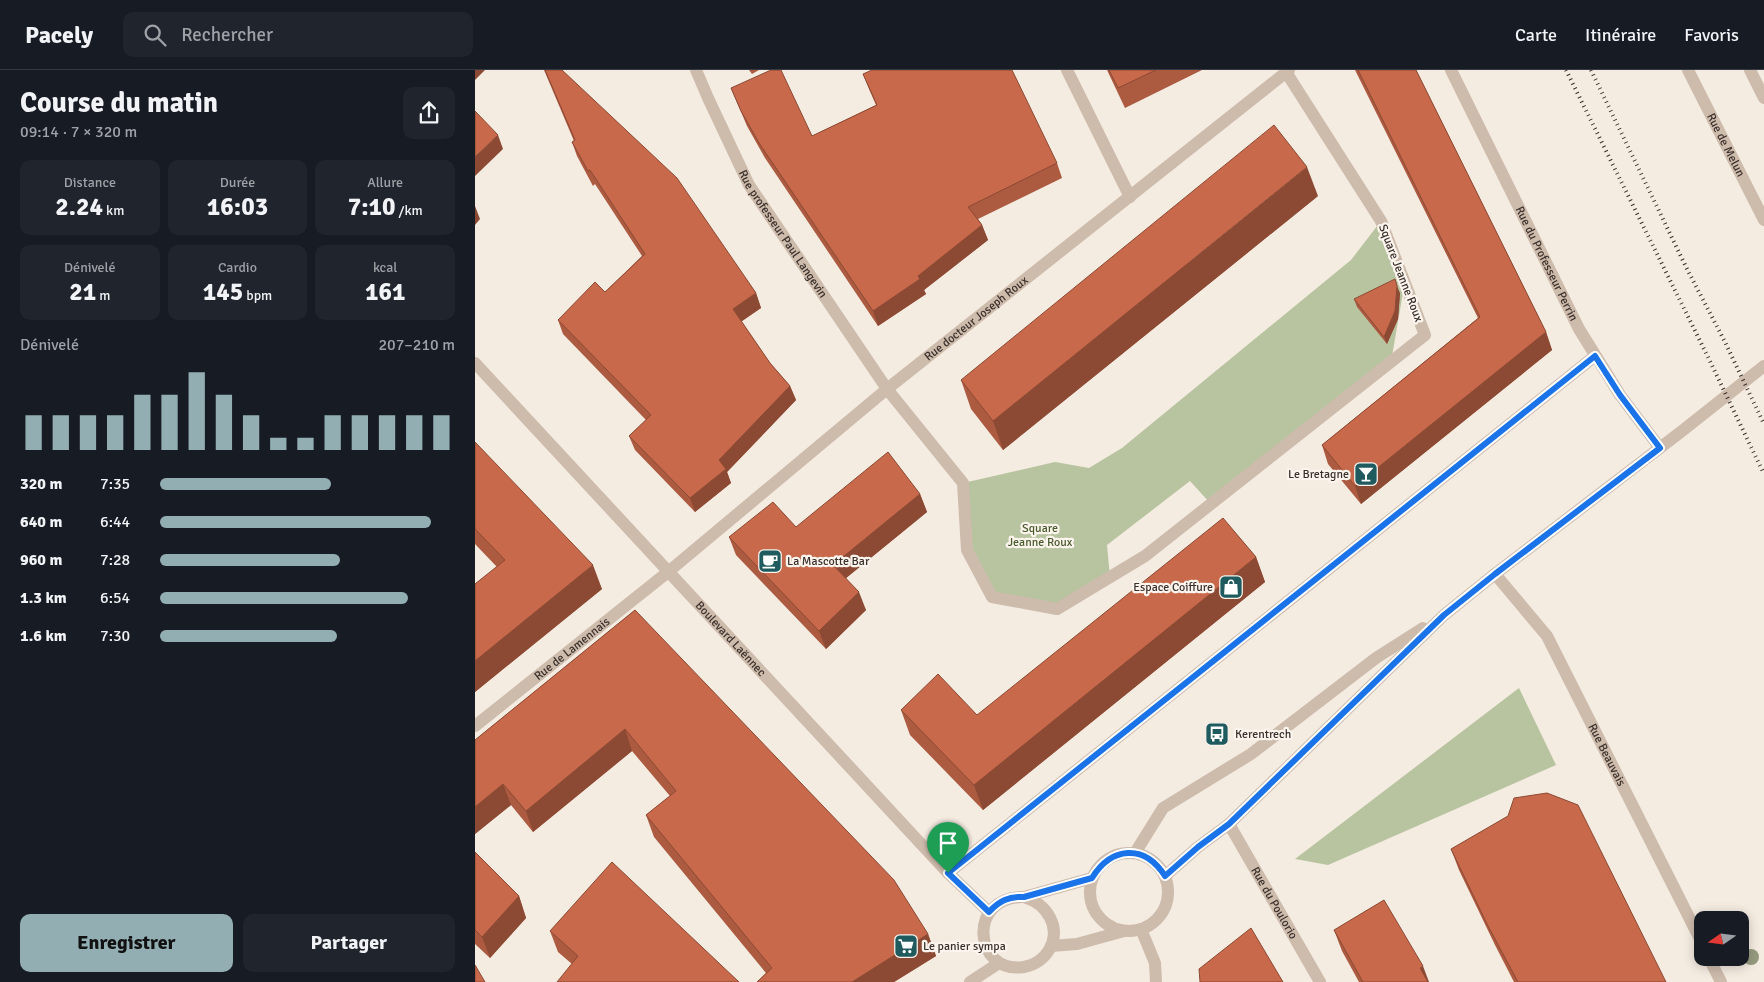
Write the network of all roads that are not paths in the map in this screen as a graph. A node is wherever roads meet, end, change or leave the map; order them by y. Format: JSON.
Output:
{"nodes":[{"id":1,"x":696,"y":70,"type":"edge"},
{"id":2,"x":1067,"y":70,"type":"edge"},
{"id":3,"x":1451,"y":70,"type":"edge"},
{"id":4,"x":1688,"y":70,"type":"edge"},
{"id":5,"x":1750,"y":70,"type":"edge"},
{"id":6,"x":1287,"y":71,"type":"edge"},
{"id":7,"x":1764,"y":98,"type":"edge"},
{"id":8,"x":1130,"y":197,"type":"junction"},
{"id":9,"x":1764,"y":220,"type":"edge"},
{"id":10,"x":1595,"y":356,"type":"junction"},
{"id":11,"x":475,"y":363,"type":"edge"},
{"id":12,"x":1764,"y":366,"type":"edge"},
{"id":13,"x":887,"y":389,"type":"junction"},
{"id":14,"x":1660,"y":448,"type":"junction"},
{"id":15,"x":668,"y":572,"type":"junction"},
{"id":16,"x":1495,"y":574,"type":"junction"},
{"id":17,"x":1444,"y":615,"type":"junction"},
{"id":18,"x":475,"y":726,"type":"edge"},
{"id":19,"x":1229,"y":824,"type":"junction"},
{"id":20,"x":1135,"y":853,"type":"junction"},
{"id":21,"x":948,"y":873,"type":"junction"},
{"id":22,"x":1165,"y":876,"type":"junction"},
{"id":23,"x":1092,"y":878,"type":"junction"},
{"id":24,"x":1024,"y":897,"type":"junction"},
{"id":25,"x":989,"y":912,"type":"junction"},
{"id":26,"x":1694,"y":927,"type":"edge"},
{"id":27,"x":1141,"y":929,"type":"junction"},
{"id":28,"x":1126,"y":930,"type":"junction"},
{"id":29,"x":1051,"y":946,"type":"junction"},
{"id":30,"x":999,"y":963,"type":"junction"},
{"id":31,"x":1713,"y":966,"type":"edge"},
{"id":32,"x":970,"y":982,"type":"edge"},
{"id":33,"x":1156,"y":982,"type":"edge"},
{"id":34,"x":1320,"y":982,"type":"edge"},
{"id":35,"x":1721,"y":982,"type":"edge"}],
"edges":[{"from":1,"to":13,"type":"street","name":"Rue professeur Paul Langevin"},
{"from":2,"to":8,"type":"street"},
{"from":3,"to":10,"type":"street","name":"Rue du Professeur Perrin"},
{"from":4,"to":9,"type":"street","name":"Rue de Melun"},
{"from":5,"to":7,"type":"street"},
{"from":6,"to":8,"type":"street","name":"Rue docteur Joseph Roux"},
{"from":6,"to":13,"type":"street","name":"Square Jeanne Roux"},
{"from":8,"to":13,"type":"street","name":"Rue docteur Joseph Roux"},
{"from":10,"to":14,"type":"street","name":"Rue du Professeur Perrin"},
{"from":10,"to":21,"type":"street"},
{"from":11,"to":15,"type":"street","name":"Boulevard Laënnec"},
{"from":12,"to":14,"type":"street"},
{"from":13,"to":15,"type":"street","name":"Rue docteur Joseph Roux"},
{"from":14,"to":16,"type":"street"},
{"from":15,"to":18,"type":"street","name":"Rue de Lamennais"},
{"from":15,"to":21,"type":"street","name":"Boulevard Laënnec"},
{"from":16,"to":17,"type":"street"},
{"from":16,"to":26,"type":"street","name":"Rue Beauvais"},
{"from":17,"to":19,"type":"street"},
{"from":17,"to":20,"type":"street"},
{"from":19,"to":22,"type":"street"},
{"from":19,"to":34,"type":"street","name":"Rue du Poulorio"},
{"from":20,"to":22,"type":"street"},
{"from":20,"to":23,"type":"street"},
{"from":21,"to":25,"type":"street","name":"Boulevard Laënnec"},
{"from":22,"to":27,"type":"street"},
{"from":23,"to":24,"type":"street"},
{"from":23,"to":28,"type":"street"},
{"from":24,"to":25,"type":"street"},
{"from":24,"to":29,"type":"street"},
{"from":25,"to":30,"type":"street"},
{"from":27,"to":28,"type":"street"},
{"from":27,"to":33,"type":"street"},
{"from":28,"to":29,"type":"street"},
{"from":29,"to":30,"type":"street"},
{"from":30,"to":32,"type":"street"},
{"from":31,"to":35,"type":"street"}]}
